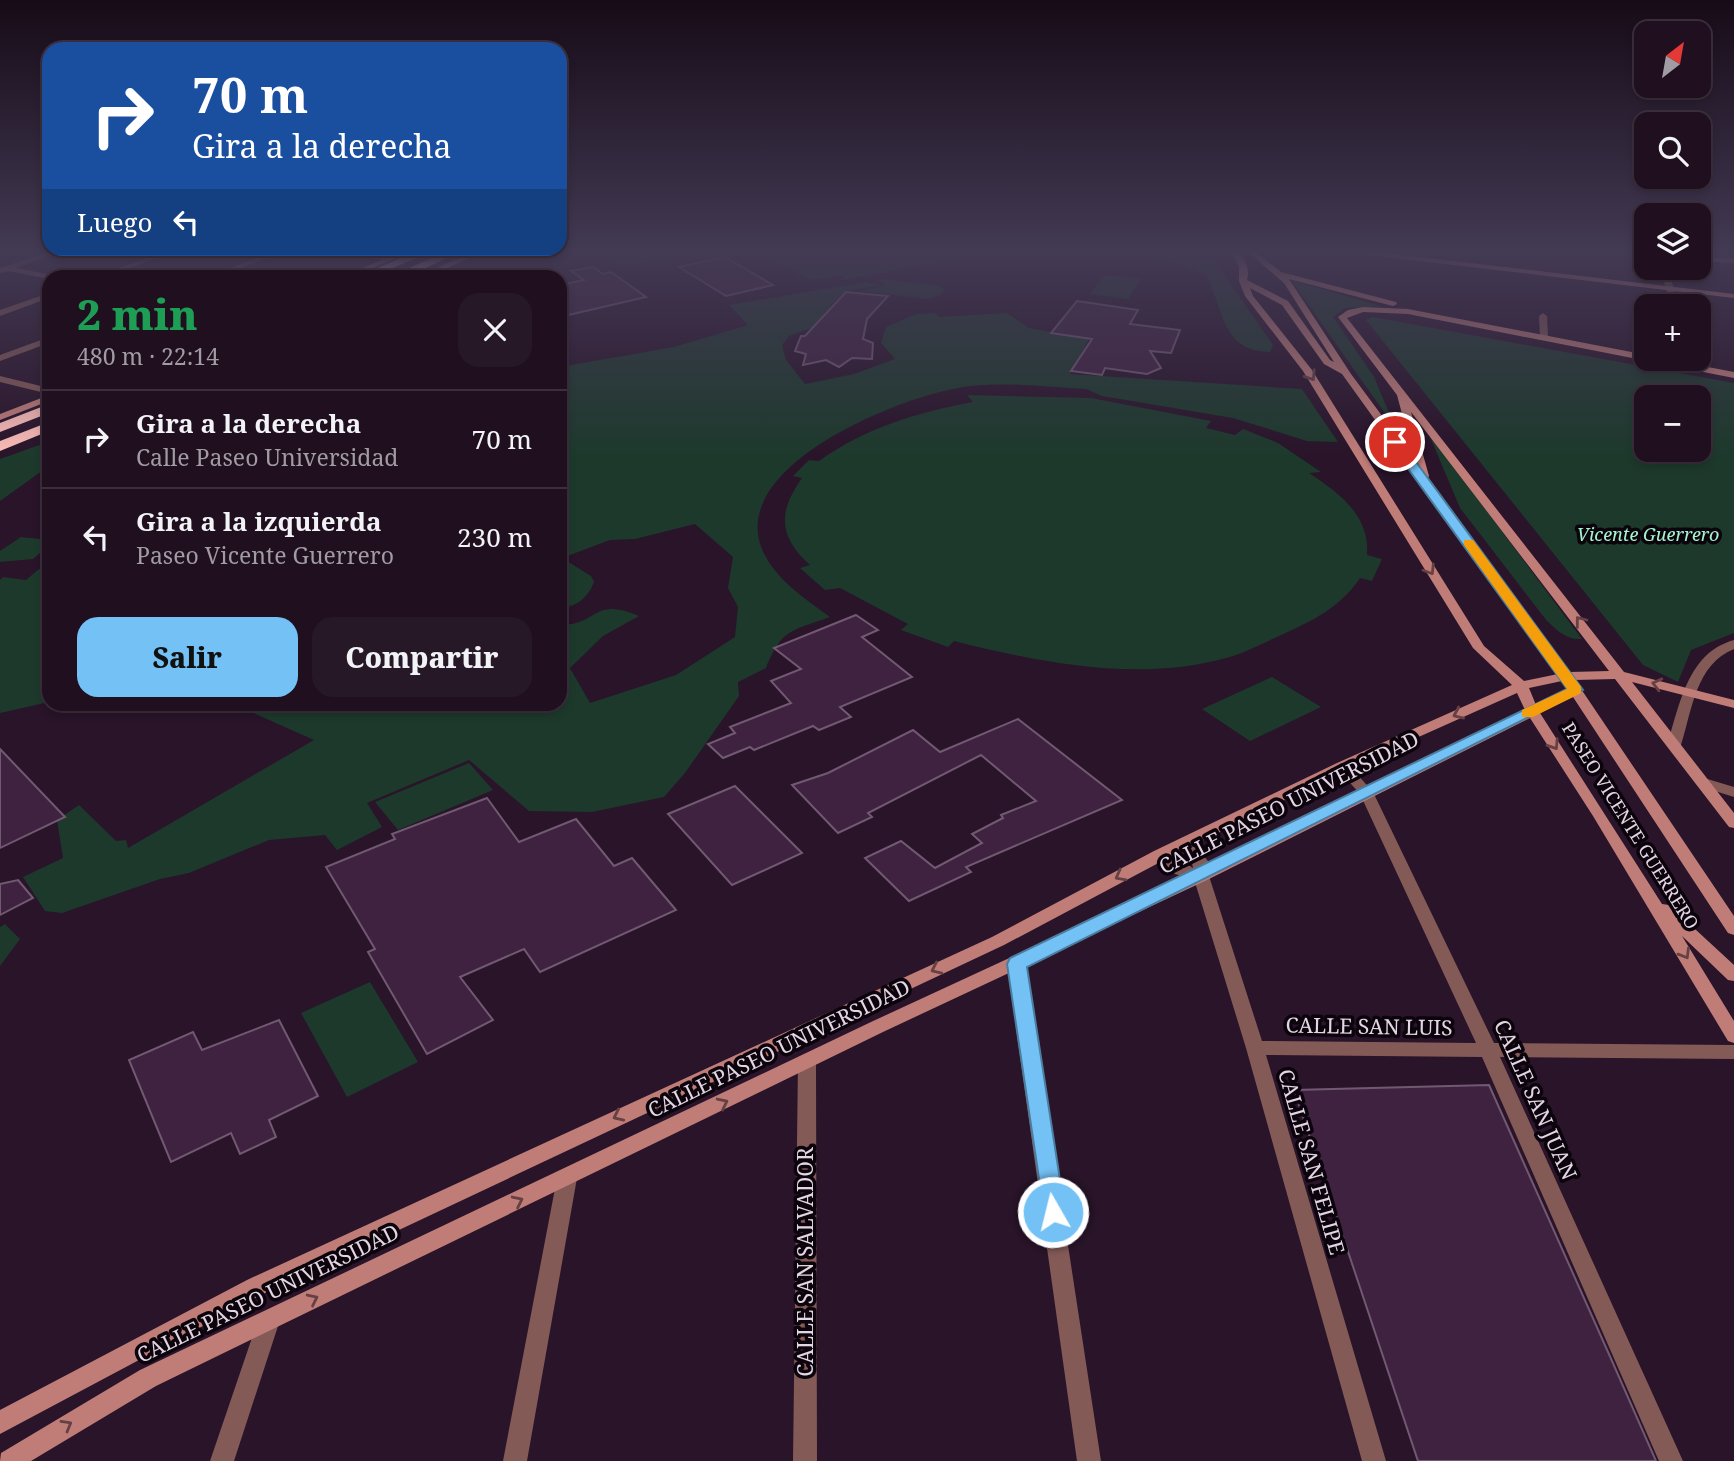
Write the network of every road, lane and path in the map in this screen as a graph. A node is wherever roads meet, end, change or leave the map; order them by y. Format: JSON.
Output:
{"nodes":[{"id":1,"x":1269,"y":321,"type":"edge"},
{"id":2,"x":1298,"y":321,"type":"edge"},
{"id":3,"x":1314,"y":321,"type":"edge"},
{"id":4,"x":1345,"y":321,"type":"edge"},
{"id":5,"x":1463,"y":321,"type":"edge"},
{"id":6,"x":1543,"y":321,"type":"edge"},
{"id":7,"x":1544,"y":337,"type":"junction"},
{"id":8,"x":42,"y":343,"type":"edge"},
{"id":9,"x":1634,"y":355,"type":"edge"},
{"id":10,"x":0,"y":358,"type":"edge"},
{"id":11,"x":1711,"y":368,"type":"edge"},
{"id":12,"x":1345,"y":372,"type":"junction"},
{"id":13,"x":1734,"y":375,"type":"edge"},
{"id":14,"x":0,"y":379,"type":"edge"},
{"id":15,"x":42,"y":389,"type":"edge"},
{"id":16,"x":1402,"y":392,"type":"junction"},
{"id":17,"x":42,"y":401,"type":"edge"},
{"id":18,"x":42,"y":411,"type":"edge"},
{"id":19,"x":0,"y":418,"type":"edge"},
{"id":20,"x":0,"y":428,"type":"edge"},
{"id":21,"x":42,"y":431,"type":"edge"},
{"id":22,"x":0,"y":448,"type":"edge"},
{"id":23,"x":1428,"y":487,"type":"junction"},
{"id":24,"x":1734,"y":644,"type":"edge"},
{"id":25,"x":1621,"y":675,"type":"junction"},
{"id":26,"x":1566,"y":676,"type":"junction"},
{"id":27,"x":1521,"y":686,"type":"junction"},
{"id":28,"x":1576,"y":690,"type":"junction"},
{"id":29,"x":1692,"y":692,"type":"junction"},
{"id":30,"x":1734,"y":704,"type":"edge"},
{"id":31,"x":1532,"y":711,"type":"junction"},
{"id":32,"x":1674,"y":745,"type":"junction"},
{"id":33,"x":1342,"y":766,"type":"junction"},
{"id":34,"x":1704,"y":783,"type":"junction"},
{"id":35,"x":1366,"y":792,"type":"junction"},
{"id":36,"x":1734,"y":792,"type":"edge"},
{"id":37,"x":1734,"y":823,"type":"edge"},
{"id":38,"x":1181,"y":846,"type":"junction"},
{"id":39,"x":1160,"y":855,"type":"junction"},
{"id":40,"x":1200,"y":876,"type":"junction"},
{"id":41,"x":1650,"y":896,"type":"junction"},
{"id":42,"x":1734,"y":929,"type":"edge"},
{"id":43,"x":1016,"y":964,"type":"junction"},
{"id":44,"x":1734,"y":975,"type":"edge"},
{"id":45,"x":1734,"y":1036,"type":"edge"},
{"id":46,"x":1255,"y":1048,"type":"junction"},
{"id":47,"x":1489,"y":1052,"type":"junction"},
{"id":48,"x":1734,"y":1052,"type":"edge"},
{"id":49,"x":807,"y":1063,"type":"junction"},
{"id":50,"x":567,"y":1178,"type":"junction"},
{"id":51,"x":269,"y":1320,"type":"junction"},
{"id":52,"x":0,"y":1422,"type":"edge"},
{"id":53,"x":9,"y":1461,"type":"edge"},
{"id":54,"x":222,"y":1461,"type":"edge"},
{"id":55,"x":515,"y":1461,"type":"edge"},
{"id":56,"x":805,"y":1461,"type":"edge"},
{"id":57,"x":1090,"y":1461,"type":"edge"},
{"id":58,"x":1374,"y":1461,"type":"edge"},
{"id":59,"x":1671,"y":1461,"type":"edge"}],
"edges":[{"from":1,"to":27,"type":"main road","name":"PASEO VICENTE GUERRERO","one_way":true},
{"from":2,"to":12,"type":"main road"},
{"from":3,"to":12,"type":"main road","name":"PASEO VICENTE GUERRERO"},
{"from":4,"to":16,"type":"main road"},
{"from":5,"to":7,"type":"main road"},
{"from":6,"to":7,"type":"street"},
{"from":7,"to":9,"type":"main road"},
{"from":8,"to":10,"type":"street"},
{"from":11,"to":13,"type":"main road"},
{"from":12,"to":23,"type":"main road","name":"PASEO VICENTE GUERRERO"},
{"from":14,"to":15,"type":"street"},
{"from":16,"to":23,"type":"main road"},
{"from":25,"to":16,"type":"main road","one_way":true},
{"from":17,"to":19,"type":"main road"},
{"from":18,"to":20,"type":"highway"},
{"from":21,"to":22,"type":"highway"},
{"from":23,"to":26,"type":"main road","name":"PASEO VICENTE GUERRERO"},
{"from":24,"to":29,"type":"street"},
{"from":25,"to":26,"type":"main road","name":"CALLE PASEO UNIVERSIDAD"},
{"from":29,"to":25,"type":"main road","name":"CALLE PASEO UNIVERSIDAD","one_way":true},
{"from":25,"to":32,"type":"main road"},
{"from":26,"to":27,"type":"main road","name":"CALLE PASEO UNIVERSIDAD"},
{"from":26,"to":28,"type":"main road","name":"PASEO VICENTE GUERRERO"},
{"from":27,"to":31,"type":"main road","name":"PASEO VICENTE GUERRERO"},
{"from":27,"to":33,"type":"main road","name":"CALLE PASEO UNIVERSIDAD","one_way":true},
{"from":28,"to":31,"type":"main road","name":"CALLE PASEO UNIVERSIDAD"},
{"from":28,"to":42,"type":"main road","name":"PASEO VICENTE GUERRERO"},
{"from":29,"to":30,"type":"main road","name":"CALLE PASEO UNIVERSIDAD"},
{"from":29,"to":32,"type":"street"},
{"from":31,"to":35,"type":"main road","name":"CALLE PASEO UNIVERSIDAD"},
{"from":31,"to":41,"type":"main road","name":"PASEO VICENTE GUERRERO","one_way":true},
{"from":32,"to":34,"type":"main road"},
{"from":33,"to":35,"type":"street","name":"CALLE SAN JUAN"},
{"from":33,"to":38,"type":"main road","name":"CALLE PASEO UNIVERSIDAD"},
{"from":34,"to":36,"type":"street"},
{"from":34,"to":37,"type":"main road"},
{"from":35,"to":40,"type":"main road","name":"CALLE PASEO UNIVERSIDAD"},
{"from":35,"to":47,"type":"street","name":"CALLE SAN JUAN"},
{"from":38,"to":39,"type":"main road","name":"CALLE PASEO UNIVERSIDAD"},
{"from":38,"to":40,"type":"street","name":"CALLE SAN FELIPE"},
{"from":39,"to":40,"type":"street"},
{"from":39,"to":52,"type":"main road","name":"CALLE PASEO UNIVERSIDAD","one_way":true},
{"from":40,"to":43,"type":"main road","name":"CALLE PASEO UNIVERSIDAD"},
{"from":40,"to":46,"type":"street","name":"CALLE SAN FELIPE"},
{"from":41,"to":44,"type":"main road"},
{"from":41,"to":45,"type":"main road","name":"PASEO VICENTE GUERRERO","one_way":true},
{"from":43,"to":49,"type":"main road","name":"CALLE PASEO UNIVERSIDAD"},
{"from":43,"to":57,"type":"street"},
{"from":46,"to":47,"type":"street","name":"CALLE SAN LUIS"},
{"from":46,"to":58,"type":"street","name":"CALLE SAN FELIPE"},
{"from":47,"to":48,"type":"street","name":"CALLE SAN LUIS"},
{"from":47,"to":59,"type":"street","name":"CALLE SAN JUAN"},
{"from":50,"to":49,"type":"main road","name":"CALLE PASEO UNIVERSIDAD","one_way":true},
{"from":49,"to":56,"type":"street","name":"CALLE SAN SALVADOR"},
{"from":51,"to":50,"type":"main road","name":"CALLE PASEO UNIVERSIDAD","one_way":true},
{"from":50,"to":55,"type":"street"},
{"from":53,"to":51,"type":"main road","name":"CALLE PASEO UNIVERSIDAD","one_way":true},
{"from":51,"to":54,"type":"street"}]}
